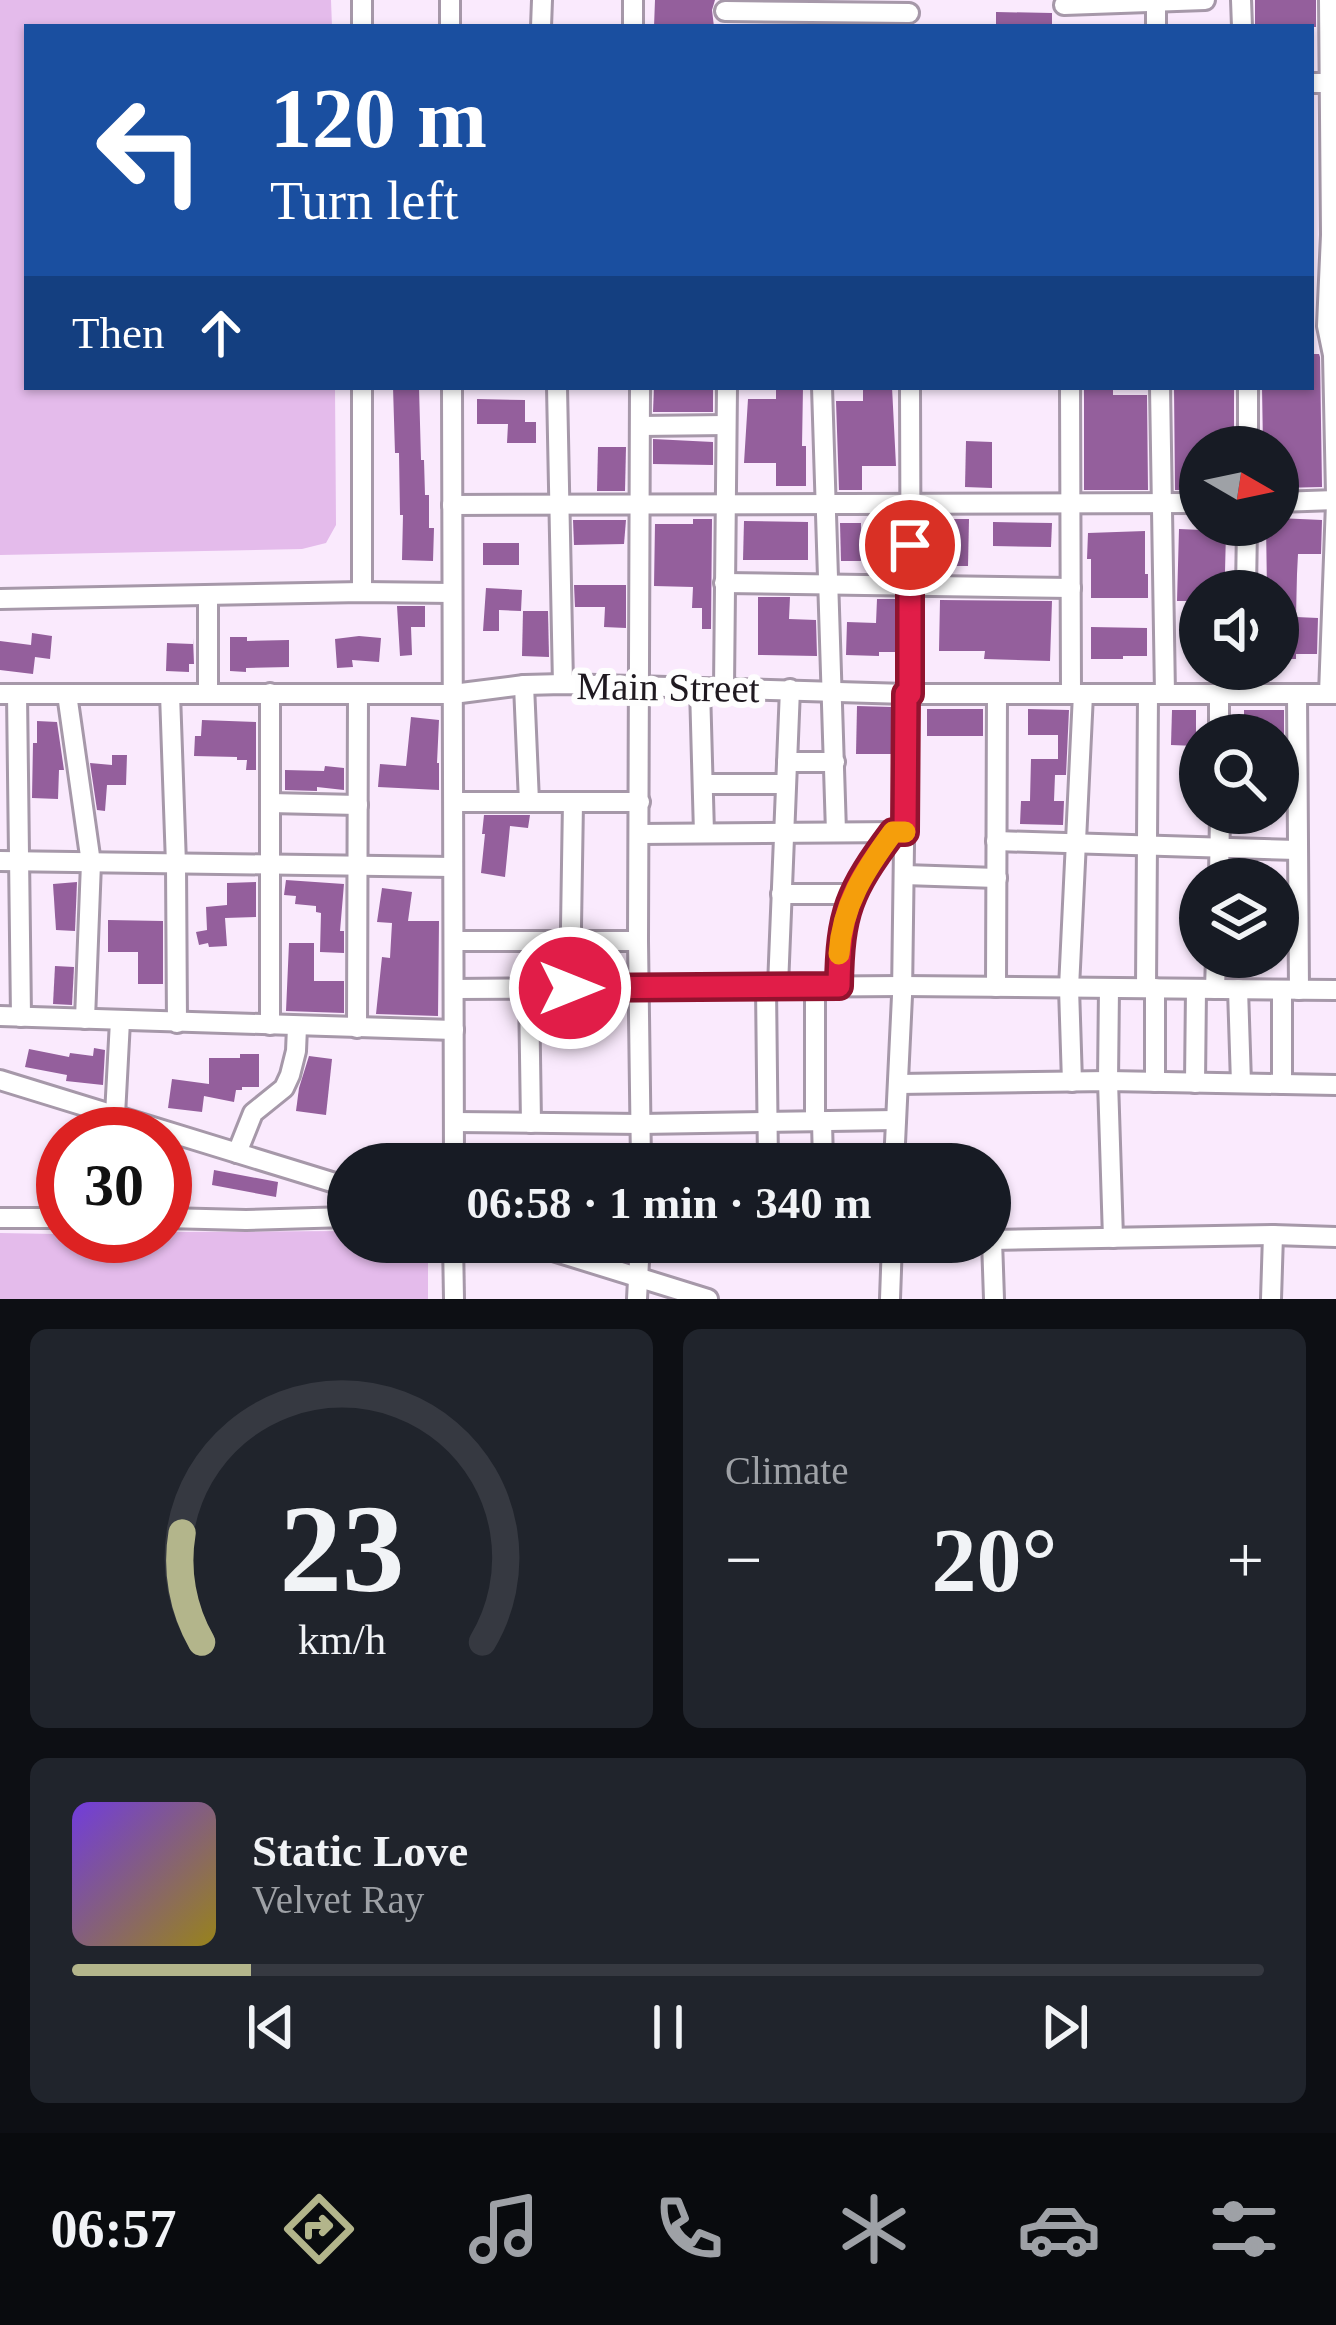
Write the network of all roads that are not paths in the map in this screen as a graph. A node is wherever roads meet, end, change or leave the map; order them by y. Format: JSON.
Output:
{"nodes":[{"id":1,"x":1205,"y":0,"type":"edge"},
{"id":2,"x":1329,"y":0,"type":"edge"},
{"id":3,"x":1156,"y":1,"type":"edge"},
{"id":4,"x":1064,"y":3,"type":"edge"},
{"id":5,"x":725,"y":13,"type":"edge"},
{"id":6,"x":814,"y":13,"type":"edge"},
{"id":7,"x":910,"y":13,"type":"edge"},
{"id":8,"x":1326,"y":83,"type":"edge"},
{"id":9,"x":1326,"y":235,"type":"edge"},
{"id":10,"x":1325,"y":326,"type":"edge"},
{"id":11,"x":362,"y":390,"type":"edge"},
{"id":12,"x":452,"y":390,"type":"edge"},
{"id":13,"x":557,"y":390,"type":"edge"},
{"id":14,"x":640,"y":390,"type":"edge"},
{"id":15,"x":727,"y":390,"type":"edge"},
{"id":16,"x":822,"y":390,"type":"edge"},
{"id":17,"x":910,"y":390,"type":"edge"},
{"id":18,"x":1070,"y":390,"type":"edge"},
{"id":19,"x":1160,"y":390,"type":"edge"},
{"id":20,"x":1248,"y":390,"type":"edge"},
{"id":21,"x":726,"y":425,"type":"junction"},
{"id":22,"x":640,"y":426,"type":"junction"},
{"id":23,"x":1248,"y":426,"type":"edge"},
{"id":24,"x":1336,"y":499,"type":"edge"},
{"id":25,"x":1299,"y":501,"type":"edge"},
{"id":26,"x":639,"y":503,"type":"junction"},
{"id":27,"x":725,"y":503,"type":"junction"},
{"id":28,"x":1071,"y":503,"type":"junction"},
{"id":29,"x":560,"y":504,"type":"junction"},
{"id":30,"x":826,"y":504,"type":"junction"},
{"id":31,"x":910,"y":504,"type":"junction"},
{"id":32,"x":1162,"y":504,"type":"junction"},
{"id":33,"x":1179,"y":504,"type":"edge"},
{"id":34,"x":452,"y":505,"type":"junction"},
{"id":35,"x":724,"y":583,"type":"junction"},
{"id":36,"x":829,"y":583,"type":"junction"},
{"id":37,"x":910,"y":586,"type":"junction"},
{"id":38,"x":1071,"y":589,"type":"junction"},
{"id":39,"x":362,"y":592,"type":"junction"},
{"id":40,"x":452,"y":592,"type":"junction"},
{"id":41,"x":208,"y":596,"type":"junction"},
{"id":42,"x":0,"y":599,"type":"edge"},
{"id":43,"x":563,"y":684,"type":"junction"},
{"id":44,"x":524,"y":685,"type":"junction"},
{"id":45,"x":640,"y":688,"type":"junction"},
{"id":46,"x":700,"y":688,"type":"junction"},
{"id":47,"x":724,"y":688,"type":"junction"},
{"id":48,"x":790,"y":689,"type":"junction"},
{"id":49,"x":1244,"y":690,"type":"edge"},
{"id":50,"x":833,"y":692,"type":"junction"},
{"id":51,"x":270,"y":693,"type":"junction"},
{"id":52,"x":1219,"y":693,"type":"junction"},
{"id":53,"x":1244,"y":693,"type":"junction"},
{"id":54,"x":9,"y":694,"type":"edge"},
{"id":55,"x":67,"y":694,"type":"junction"},
{"id":56,"x":170,"y":694,"type":"junction"},
{"id":57,"x":208,"y":694,"type":"junction"},
{"id":58,"x":358,"y":694,"type":"junction"},
{"id":59,"x":453,"y":694,"type":"junction"},
{"id":60,"x":908,"y":694,"type":"junction"},
{"id":61,"x":997,"y":694,"type":"junction"},
{"id":62,"x":1077,"y":694,"type":"junction"},
{"id":63,"x":1156,"y":694,"type":"junction"},
{"id":64,"x":1297,"y":694,"type":"junction"},
{"id":65,"x":1332,"y":694,"type":"edge"},
{"id":66,"x":1220,"y":714,"type":"edge"},
{"id":67,"x":835,"y":761,"type":"junction"},
{"id":68,"x":787,"y":762,"type":"junction"},
{"id":69,"x":704,"y":784,"type":"junction"},
{"id":70,"x":786,"y":784,"type":"junction"},
{"id":71,"x":454,"y":802,"type":"junction"},
{"id":72,"x":529,"y":802,"type":"junction"},
{"id":73,"x":573,"y":802,"type":"junction"},
{"id":74,"x":640,"y":802,"type":"junction"},
{"id":75,"x":270,"y":803,"type":"junction"},
{"id":76,"x":358,"y":805,"type":"junction"},
{"id":77,"x":784,"y":832,"type":"junction"},
{"id":78,"x":836,"y":832,"type":"junction"},
{"id":79,"x":899,"y":832,"type":"junction"},
{"id":80,"x":704,"y":833,"type":"junction"},
{"id":81,"x":639,"y":834,"type":"junction"},
{"id":82,"x":1221,"y":834,"type":"edge"},
{"id":83,"x":996,"y":841,"type":"junction"},
{"id":84,"x":1076,"y":843,"type":"junction"},
{"id":85,"x":1148,"y":845,"type":"junction"},
{"id":86,"x":1221,"y":848,"type":"junction"},
{"id":87,"x":1297,"y":850,"type":"junction"},
{"id":88,"x":1221,"y":858,"type":"edge"},
{"id":89,"x":9,"y":861,"type":"edge"},
{"id":90,"x":91,"y":863,"type":"junction"},
{"id":91,"x":176,"y":864,"type":"junction"},
{"id":92,"x":269,"y":864,"type":"junction"},
{"id":93,"x":358,"y":866,"type":"junction"},
{"id":94,"x":452,"y":866,"type":"junction"},
{"id":95,"x":904,"y":875,"type":"junction"},
{"id":96,"x":997,"y":878,"type":"junction"},
{"id":97,"x":782,"y":894,"type":"junction"},
{"id":98,"x":852,"y":895,"type":"junction"},
{"id":99,"x":571,"y":940,"type":"junction"},
{"id":100,"x":454,"y":941,"type":"junction"},
{"id":101,"x":638,"y":941,"type":"junction"},
{"id":102,"x":1209,"y":978,"type":"edge"},
{"id":103,"x":815,"y":986,"type":"junction"},
{"id":104,"x":839,"y":986,"type":"junction"},
{"id":105,"x":902,"y":986,"type":"junction"},
{"id":106,"x":996,"y":986,"type":"junction"},
{"id":107,"x":772,"y":987,"type":"junction"},
{"id":108,"x":570,"y":988,"type":"junction"},
{"id":109,"x":640,"y":988,"type":"junction"},
{"id":110,"x":1069,"y":988,"type":"junction"},
{"id":111,"x":1109,"y":988,"type":"junction"},
{"id":112,"x":1151,"y":988,"type":"junction"},
{"id":113,"x":454,"y":989,"type":"junction"},
{"id":114,"x":529,"y":989,"type":"junction"},
{"id":115,"x":1205,"y":989,"type":"junction"},
{"id":116,"x":1238,"y":989,"type":"junction"},
{"id":117,"x":1291,"y":990,"type":"junction"},
{"id":118,"x":1336,"y":990,"type":"edge"},
{"id":119,"x":10,"y":1016,"type":"edge"},
{"id":120,"x":86,"y":1019,"type":"junction"},
{"id":121,"x":120,"y":1021,"type":"junction"},
{"id":122,"x":177,"y":1023,"type":"junction"},
{"id":123,"x":270,"y":1025,"type":"junction"},
{"id":124,"x":297,"y":1027,"type":"junction"},
{"id":125,"x":357,"y":1028,"type":"junction"},
{"id":126,"x":454,"y":1030,"type":"junction"},
{"id":127,"x":0,"y":1080,"type":"edge"},
{"id":128,"x":1108,"y":1081,"type":"junction"},
{"id":129,"x":1072,"y":1082,"type":"junction"},
{"id":130,"x":1154,"y":1082,"type":"junction"},
{"id":131,"x":1195,"y":1083,"type":"junction"},
{"id":132,"x":898,"y":1084,"type":"junction"},
{"id":133,"x":1240,"y":1084,"type":"junction"},
{"id":134,"x":1282,"y":1084,"type":"junction"},
{"id":135,"x":1336,"y":1085,"type":"edge"},
{"id":136,"x":89,"y":1107,"type":"edge"},
{"id":137,"x":115,"y":1107,"type":"edge"},
{"id":138,"x":896,"y":1120,"type":"junction"},
{"id":139,"x":819,"y":1121,"type":"junction"},
{"id":140,"x":454,"y":1122,"type":"junction"},
{"id":141,"x":767,"y":1122,"type":"junction"},
{"id":142,"x":530,"y":1123,"type":"junction"},
{"id":143,"x":641,"y":1124,"type":"junction"},
{"id":144,"x":192,"y":1139,"type":"edge"},
{"id":145,"x":454,"y":1143,"type":"edge"},
{"id":146,"x":641,"y":1143,"type":"edge"},
{"id":147,"x":768,"y":1143,"type":"edge"},
{"id":148,"x":821,"y":1143,"type":"edge"},
{"id":149,"x":895,"y":1143,"type":"edge"},
{"id":150,"x":237,"y":1153,"type":"junction"},
{"id":151,"x":327,"y":1181,"type":"edge"},
{"id":152,"x":0,"y":1218,"type":"edge"},
{"id":153,"x":36,"y":1218,"type":"edge"},
{"id":154,"x":327,"y":1218,"type":"edge"},
{"id":155,"x":192,"y":1219,"type":"edge"},
{"id":156,"x":1274,"y":1235,"type":"junction"},
{"id":157,"x":1336,"y":1237,"type":"edge"},
{"id":158,"x":1113,"y":1238,"type":"junction"},
{"id":159,"x":1011,"y":1240,"type":"edge"},
{"id":160,"x":453,"y":1263,"type":"edge"},
{"id":161,"x":593,"y":1263,"type":"edge"},
{"id":162,"x":639,"y":1263,"type":"edge"},
{"id":163,"x":891,"y":1263,"type":"edge"},
{"id":164,"x":992,"y":1263,"type":"edge"},
{"id":165,"x":639,"y":1277,"type":"junction"},
{"id":166,"x":454,"y":1299,"type":"edge"},
{"id":167,"x":638,"y":1299,"type":"edge"},
{"id":168,"x":708,"y":1299,"type":"edge"},
{"id":169,"x":890,"y":1299,"type":"edge"},
{"id":170,"x":994,"y":1299,"type":"edge"},
{"id":171,"x":1271,"y":1299,"type":"edge"}],
"edges":[{"from":1,"to":3,"type":"street"},
{"from":2,"to":8,"type":"street"},
{"from":3,"to":4,"type":"street"},
{"from":5,"to":6,"type":"street"},
{"from":6,"to":7,"type":"street"},
{"from":8,"to":9,"type":"street"},
{"from":9,"to":10,"type":"street"},
{"from":10,"to":24,"type":"street"},
{"from":11,"to":39,"type":"street"},
{"from":12,"to":34,"type":"street"},
{"from":13,"to":29,"type":"street"},
{"from":14,"to":22,"type":"street"},
{"from":15,"to":21,"type":"street"},
{"from":16,"to":30,"type":"street"},
{"from":17,"to":31,"type":"street"},
{"from":18,"to":28,"type":"street"},
{"from":19,"to":32,"type":"street"},
{"from":20,"to":23,"type":"street"},
{"from":21,"to":22,"type":"street"},
{"from":21,"to":27,"type":"street"},
{"from":22,"to":26,"type":"street"},
{"from":24,"to":25,"type":"street"},
{"from":24,"to":65,"type":"street"},
{"from":26,"to":27,"type":"street"},
{"from":26,"to":29,"type":"street"},
{"from":26,"to":45,"type":"street"},
{"from":27,"to":30,"type":"street"},
{"from":27,"to":35,"type":"street"},
{"from":28,"to":31,"type":"street"},
{"from":28,"to":32,"type":"street"},
{"from":28,"to":38,"type":"street"},
{"from":29,"to":34,"type":"street"},
{"from":29,"to":43,"type":"street"},
{"from":30,"to":31,"type":"street"},
{"from":30,"to":36,"type":"street"},
{"from":31,"to":37,"type":"street"},
{"from":32,"to":33,"type":"street"},
{"from":32,"to":63,"type":"street"},
{"from":34,"to":40,"type":"street"},
{"from":35,"to":36,"type":"street"},
{"from":35,"to":47,"type":"street"},
{"from":36,"to":37,"type":"street"},
{"from":36,"to":50,"type":"street"},
{"from":37,"to":38,"type":"street"},
{"from":37,"to":60,"type":"street"},
{"from":38,"to":62,"type":"street"},
{"from":39,"to":40,"type":"street"},
{"from":39,"to":41,"type":"street"},
{"from":40,"to":59,"type":"street"},
{"from":41,"to":42,"type":"street"},
{"from":41,"to":57,"type":"street"},
{"from":43,"to":44,"type":"street","name":"Main Street"},
{"from":43,"to":45,"type":"street","name":"Main Street"},
{"from":44,"to":59,"type":"street","name":"Main Street"},
{"from":44,"to":72,"type":"street"},
{"from":45,"to":46,"type":"street","name":"Main Street"},
{"from":45,"to":74,"type":"street"},
{"from":46,"to":47,"type":"street","name":"Main Street"},
{"from":46,"to":69,"type":"street"},
{"from":47,"to":48,"type":"street","name":"Main Street"},
{"from":48,"to":50,"type":"street","name":"Main Street"},
{"from":48,"to":68,"type":"street"},
{"from":49,"to":53,"type":"street"},
{"from":50,"to":60,"type":"street","name":"Main Street"},
{"from":50,"to":67,"type":"street"},
{"from":51,"to":57,"type":"street","name":"Main Street"},
{"from":51,"to":58,"type":"street","name":"Main Street"},
{"from":51,"to":75,"type":"street"},
{"from":52,"to":53,"type":"street","name":"Main Street"},
{"from":52,"to":63,"type":"street","name":"Main Street"},
{"from":52,"to":66,"type":"street"},
{"from":53,"to":64,"type":"street","name":"Main Street"},
{"from":54,"to":55,"type":"street","name":"Main Street"},
{"from":54,"to":89,"type":"street"},
{"from":55,"to":56,"type":"street","name":"Main Street"},
{"from":55,"to":90,"type":"street"},
{"from":56,"to":57,"type":"street","name":"Main Street"},
{"from":56,"to":91,"type":"street"},
{"from":58,"to":59,"type":"street","name":"Main Street"},
{"from":58,"to":76,"type":"street"},
{"from":59,"to":71,"type":"street"},
{"from":60,"to":61,"type":"street","name":"Main Street"},
{"from":60,"to":79,"type":"street"},
{"from":61,"to":62,"type":"street","name":"Main Street"},
{"from":61,"to":83,"type":"street"},
{"from":62,"to":63,"type":"street","name":"Main Street"},
{"from":62,"to":84,"type":"street"},
{"from":63,"to":85,"type":"street"},
{"from":64,"to":65,"type":"street","name":"Main Street"},
{"from":64,"to":87,"type":"street"},
{"from":67,"to":68,"type":"street"},
{"from":67,"to":78,"type":"street"},
{"from":68,"to":70,"type":"street"},
{"from":69,"to":70,"type":"street"},
{"from":69,"to":80,"type":"street"},
{"from":70,"to":77,"type":"street"},
{"from":71,"to":72,"type":"street"},
{"from":71,"to":94,"type":"street"},
{"from":72,"to":73,"type":"street"},
{"from":73,"to":74,"type":"street"},
{"from":73,"to":99,"type":"street"},
{"from":74,"to":81,"type":"street"},
{"from":75,"to":76,"type":"street"},
{"from":75,"to":92,"type":"street"},
{"from":76,"to":93,"type":"street"},
{"from":77,"to":78,"type":"street"},
{"from":77,"to":80,"type":"street"},
{"from":77,"to":97,"type":"street"},
{"from":78,"to":79,"type":"street"},
{"from":79,"to":95,"type":"street"},
{"from":79,"to":98,"type":"street"},
{"from":80,"to":81,"type":"street"},
{"from":81,"to":101,"type":"street"},
{"from":82,"to":86,"type":"street"},
{"from":83,"to":84,"type":"street"},
{"from":83,"to":96,"type":"street"},
{"from":84,"to":85,"type":"street"},
{"from":84,"to":110,"type":"street"},
{"from":85,"to":86,"type":"street"},
{"from":85,"to":112,"type":"street"},
{"from":86,"to":87,"type":"street"},
{"from":86,"to":88,"type":"street"},
{"from":87,"to":117,"type":"street"},
{"from":89,"to":90,"type":"street"},
{"from":89,"to":119,"type":"street"},
{"from":90,"to":91,"type":"street"},
{"from":90,"to":120,"type":"street"},
{"from":91,"to":92,"type":"street"},
{"from":91,"to":122,"type":"street"},
{"from":92,"to":93,"type":"street"},
{"from":92,"to":123,"type":"street"},
{"from":93,"to":94,"type":"street"},
{"from":93,"to":125,"type":"street"},
{"from":94,"to":100,"type":"street"},
{"from":95,"to":96,"type":"street"},
{"from":95,"to":105,"type":"street"},
{"from":96,"to":106,"type":"street"},
{"from":97,"to":98,"type":"street"},
{"from":97,"to":107,"type":"street"},
{"from":98,"to":104,"type":"street"},
{"from":99,"to":100,"type":"street"},
{"from":99,"to":101,"type":"street"},
{"from":99,"to":108,"type":"street"},
{"from":100,"to":113,"type":"street"},
{"from":101,"to":109,"type":"street"},
{"from":102,"to":115,"type":"street"},
{"from":103,"to":104,"type":"street"},
{"from":103,"to":107,"type":"street"},
{"from":103,"to":139,"type":"street"},
{"from":104,"to":105,"type":"street"},
{"from":105,"to":106,"type":"street"},
{"from":105,"to":132,"type":"street"},
{"from":106,"to":110,"type":"street"},
{"from":107,"to":109,"type":"street"},
{"from":107,"to":141,"type":"street"},
{"from":108,"to":109,"type":"street"},
{"from":108,"to":114,"type":"street"},
{"from":109,"to":143,"type":"street"},
{"from":110,"to":111,"type":"street"},
{"from":110,"to":129,"type":"street"},
{"from":111,"to":112,"type":"street"},
{"from":111,"to":128,"type":"street"},
{"from":112,"to":115,"type":"street"},
{"from":112,"to":130,"type":"street"},
{"from":113,"to":114,"type":"street"},
{"from":113,"to":126,"type":"street"},
{"from":114,"to":142,"type":"street"},
{"from":115,"to":116,"type":"street"},
{"from":115,"to":131,"type":"street"},
{"from":116,"to":117,"type":"street"},
{"from":116,"to":133,"type":"street"},
{"from":117,"to":118,"type":"street"},
{"from":117,"to":134,"type":"street"},
{"from":119,"to":120,"type":"street"},
{"from":120,"to":121,"type":"street"},
{"from":121,"to":122,"type":"street"},
{"from":121,"to":137,"type":"street"},
{"from":122,"to":123,"type":"street"},
{"from":123,"to":124,"type":"street"},
{"from":124,"to":125,"type":"street"},
{"from":124,"to":150,"type":"street"},
{"from":125,"to":126,"type":"street"},
{"from":126,"to":140,"type":"street"},
{"from":127,"to":136,"type":"street"},
{"from":128,"to":129,"type":"street"},
{"from":128,"to":130,"type":"street"},
{"from":128,"to":158,"type":"street"},
{"from":129,"to":132,"type":"street"},
{"from":130,"to":131,"type":"street"},
{"from":131,"to":133,"type":"street"},
{"from":132,"to":138,"type":"street"},
{"from":133,"to":134,"type":"street"},
{"from":134,"to":135,"type":"street"},
{"from":138,"to":139,"type":"street"},
{"from":138,"to":149,"type":"street"},
{"from":139,"to":141,"type":"street"},
{"from":139,"to":148,"type":"street"},
{"from":140,"to":142,"type":"street"},
{"from":140,"to":145,"type":"street"},
{"from":141,"to":143,"type":"street"},
{"from":141,"to":147,"type":"street"},
{"from":142,"to":143,"type":"street"},
{"from":143,"to":146,"type":"street"},
{"from":144,"to":150,"type":"street"},
{"from":150,"to":151,"type":"street"},
{"from":152,"to":153,"type":"street"},
{"from":154,"to":155,"type":"street"},
{"from":156,"to":157,"type":"street"},
{"from":156,"to":158,"type":"street"},
{"from":156,"to":171,"type":"street"},
{"from":158,"to":159,"type":"street"},
{"from":160,"to":166,"type":"street"},
{"from":161,"to":165,"type":"street"},
{"from":162,"to":165,"type":"street"},
{"from":163,"to":169,"type":"street"},
{"from":164,"to":170,"type":"street"},
{"from":165,"to":167,"type":"street"},
{"from":165,"to":168,"type":"street"}]}
